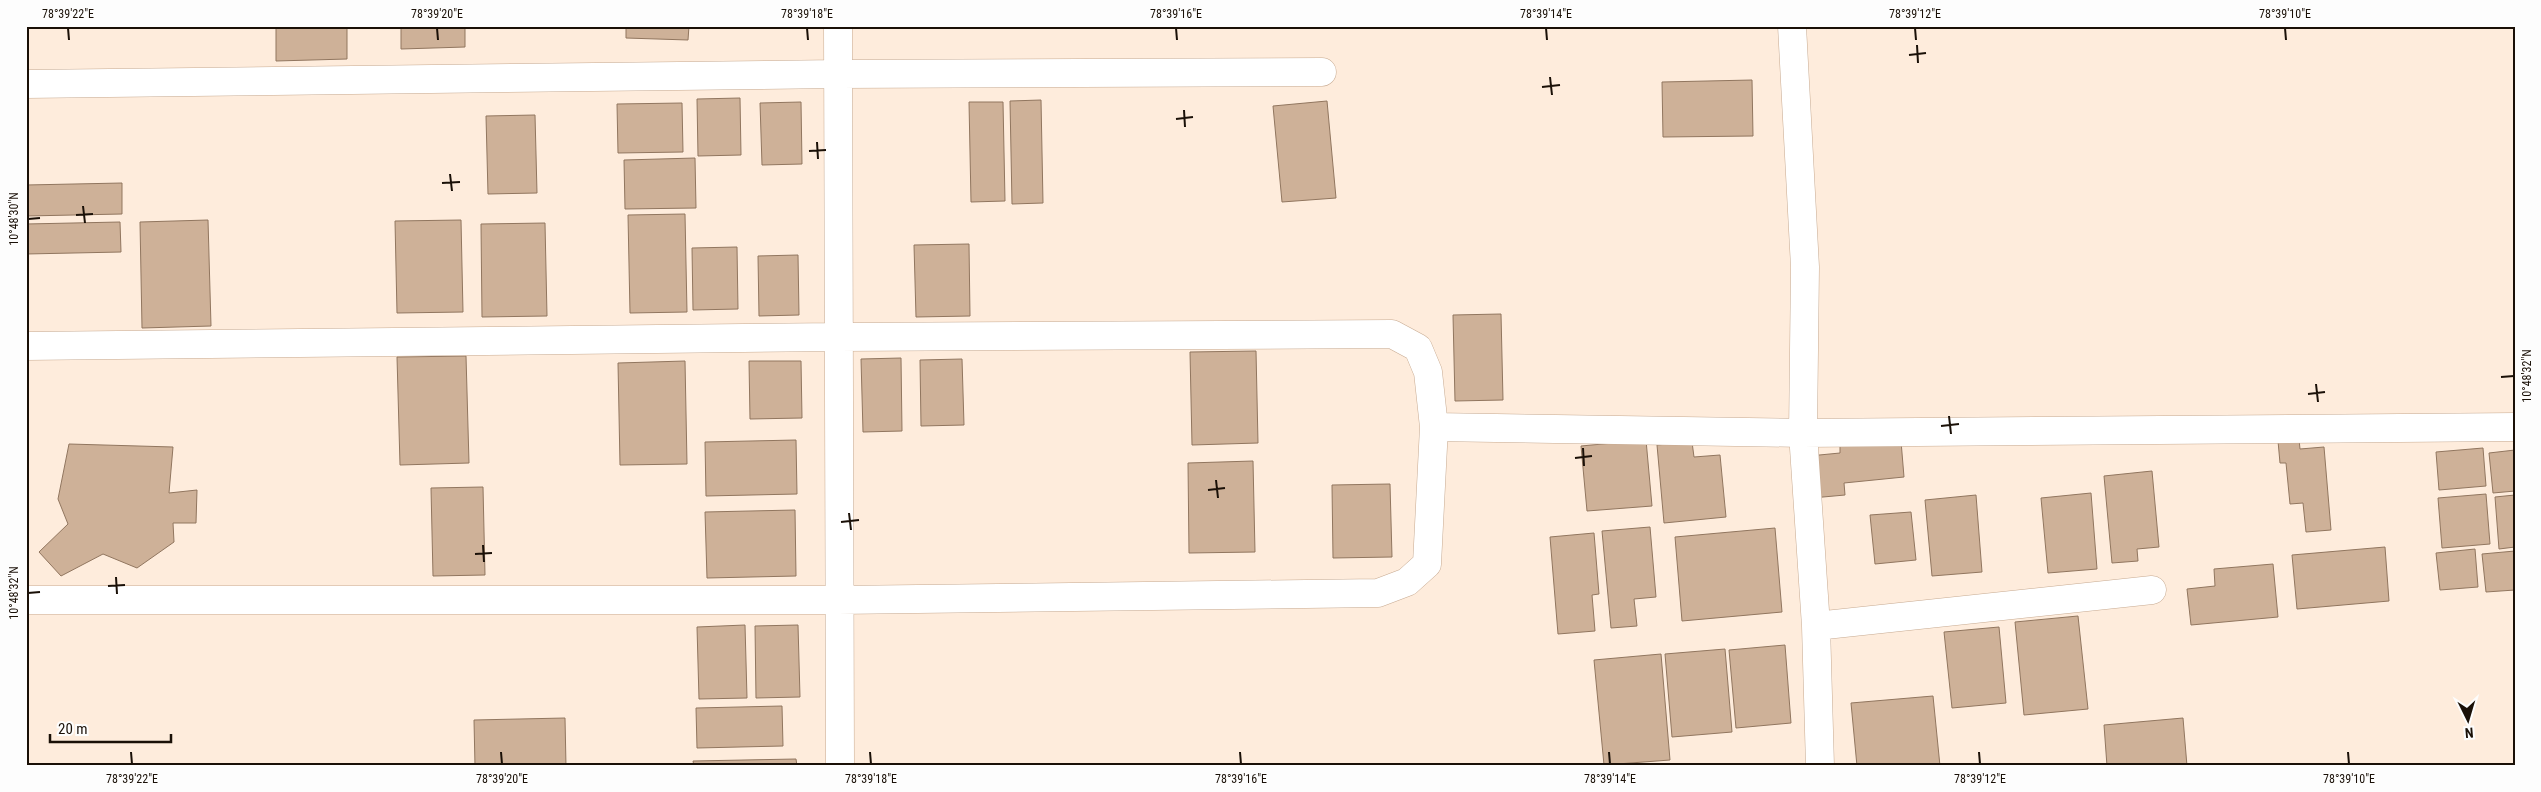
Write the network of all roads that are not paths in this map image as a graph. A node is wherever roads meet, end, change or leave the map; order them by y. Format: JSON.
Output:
{"nodes":[{"id":1,"x":838,"y":26,"type":"edge"},
{"id":2,"x":1792,"y":26,"type":"edge"},
{"id":3,"x":1322,"y":72,"type":"dead end"},
{"id":4,"x":838,"y":74,"type":"junction"},
{"id":5,"x":26,"y":84,"type":"edge"},
{"id":6,"x":839,"y":337,"type":"junction"},
{"id":7,"x":26,"y":346,"type":"edge"},
{"id":8,"x":1434,"y":427,"type":"junction"},
{"id":9,"x":2515,"y":427,"type":"edge"},
{"id":10,"x":1803,"y":433,"type":"junction"},
{"id":11,"x":2152,"y":590,"type":"dead end"},
{"id":12,"x":26,"y":600,"type":"edge"},
{"id":13,"x":838,"y":600,"type":"junction"},
{"id":14,"x":1816,"y":626,"type":"junction"},
{"id":15,"x":840,"y":766,"type":"edge"},
{"id":16,"x":1820,"y":766,"type":"edge"}],
"edges":[{"from":1,"to":4,"type":"street"},
{"from":2,"to":10,"type":"street"},
{"from":3,"to":4,"type":"street"},
{"from":4,"to":5,"type":"street"},
{"from":4,"to":6,"type":"street"},
{"from":6,"to":7,"type":"street"},
{"from":6,"to":8,"type":"street"},
{"from":6,"to":13,"type":"street"},
{"from":8,"to":10,"type":"street"},
{"from":8,"to":13,"type":"street"},
{"from":9,"to":10,"type":"street"},
{"from":10,"to":14,"type":"street"},
{"from":11,"to":14,"type":"street"},
{"from":12,"to":13,"type":"street"},
{"from":13,"to":15,"type":"street"},
{"from":14,"to":16,"type":"street"}]}
